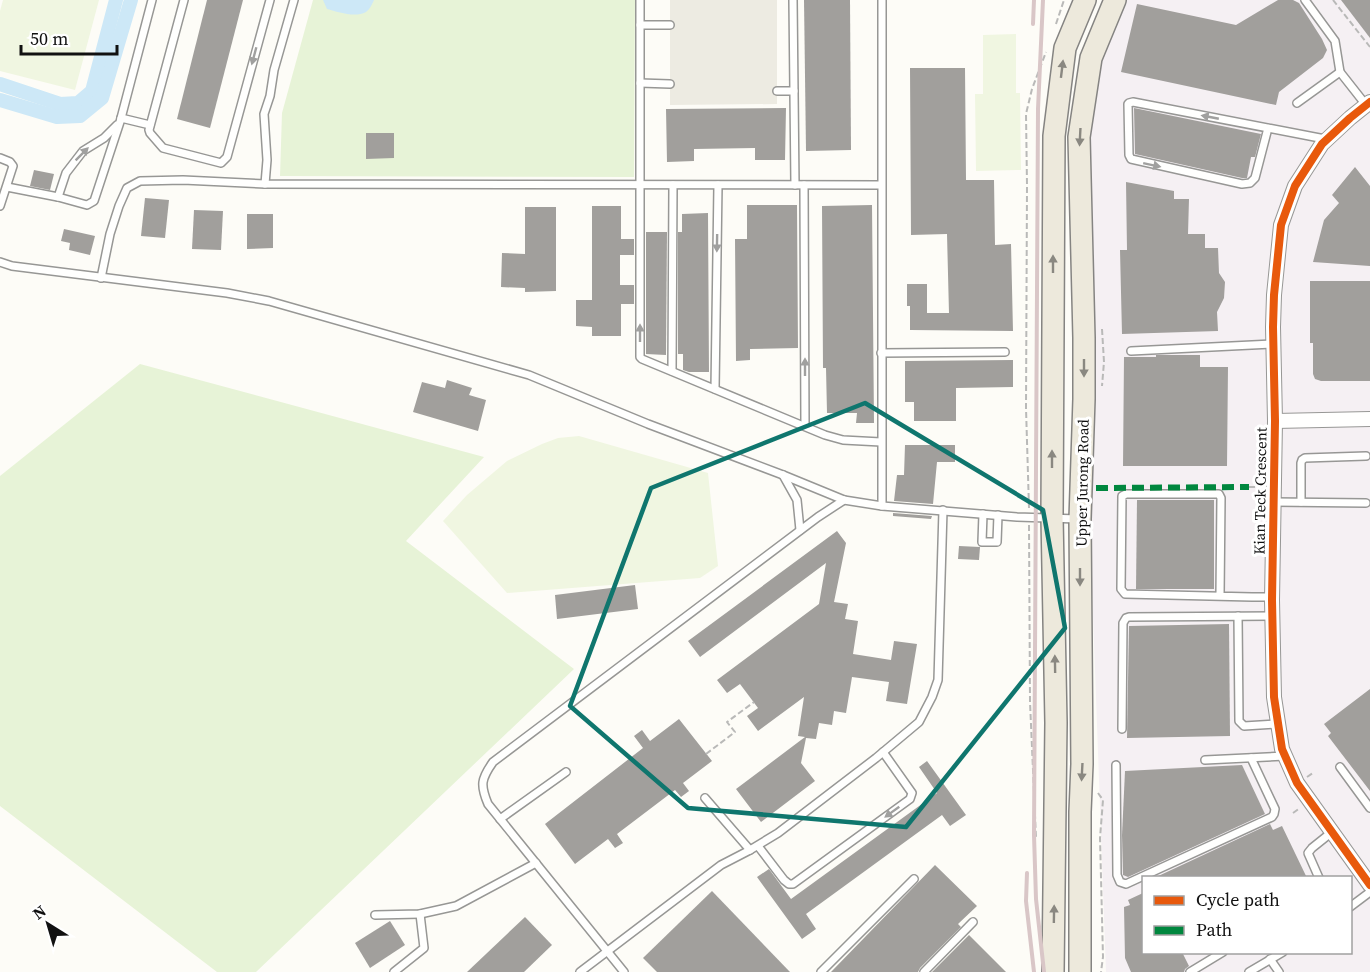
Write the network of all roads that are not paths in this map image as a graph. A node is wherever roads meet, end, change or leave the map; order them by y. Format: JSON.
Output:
{"nodes":[{"id":1,"x":152,"y":0,"type":"edge"},
{"id":2,"x":184,"y":0,"type":"edge"},
{"id":3,"x":270,"y":0,"type":"edge"},
{"id":4,"x":294,"y":0,"type":"edge"},
{"id":5,"x":640,"y":0,"type":"edge"},
{"id":6,"x":793,"y":0,"type":"edge"},
{"id":7,"x":882,"y":0,"type":"edge"},
{"id":8,"x":1084,"y":0,"type":"edge"},
{"id":9,"x":1115,"y":0,"type":"edge"},
{"id":10,"x":1305,"y":0,"type":"edge"},
{"id":11,"x":640,"y":25,"type":"junction"},
{"id":12,"x":670,"y":25,"type":"dead end"},
{"id":13,"x":1340,"y":72,"type":"junction"},
{"id":14,"x":640,"y":83,"type":"junction"},
{"id":15,"x":670,"y":84,"type":"dead end"},
{"id":16,"x":777,"y":91,"type":"dead end"},
{"id":17,"x":794,"y":91,"type":"junction"},
{"id":18,"x":1297,"y":103,"type":"dead end"},
{"id":19,"x":1368,"y":104,"type":"edge"},
{"id":20,"x":120,"y":120,"type":"junction"},
{"id":21,"x":150,"y":125,"type":"junction"},
{"id":22,"x":1268,"y":128,"type":"junction"},
{"id":23,"x":1328,"y":139,"type":"junction"},
{"id":24,"x":0,"y":158,"type":"edge"},
{"id":25,"x":265,"y":184,"type":"junction"},
{"id":26,"x":640,"y":184,"type":"junction"},
{"id":27,"x":673,"y":185,"type":"junction"},
{"id":28,"x":718,"y":185,"type":"junction"},
{"id":29,"x":795,"y":185,"type":"junction"},
{"id":30,"x":804,"y":185,"type":"junction"},
{"id":31,"x":881,"y":185,"type":"junction"},
{"id":32,"x":7,"y":187,"type":"junction"},
{"id":33,"x":58,"y":197,"type":"junction"},
{"id":34,"x":0,"y":206,"type":"edge"},
{"id":35,"x":0,"y":262,"type":"edge"},
{"id":36,"x":101,"y":278,"type":"junction"},
{"id":37,"x":1273,"y":344,"type":"junction"},
{"id":38,"x":1131,"y":351,"type":"dead end"},
{"id":39,"x":1005,"y":352,"type":"dead end"},
{"id":40,"x":881,"y":353,"type":"junction"},
{"id":41,"x":672,"y":371,"type":"junction"},
{"id":42,"x":716,"y":389,"type":"junction"},
{"id":43,"x":1370,"y":419,"type":"edge"},
{"id":44,"x":1275,"y":422,"type":"junction"},
{"id":45,"x":805,"y":426,"type":"junction"},
{"id":46,"x":881,"y":442,"type":"junction"},
{"id":47,"x":1366,"y":456,"type":"dead end"},
{"id":48,"x":783,"y":475,"type":"junction"},
{"id":49,"x":844,"y":501,"type":"junction"},
{"id":50,"x":1274,"y":502,"type":"junction"},
{"id":51,"x":1301,"y":502,"type":"junction"},
{"id":52,"x":1366,"y":503,"type":"dead end"},
{"id":53,"x":882,"y":506,"type":"junction"},
{"id":54,"x":943,"y":510,"type":"junction"},
{"id":55,"x":983,"y":513,"type":"junction"},
{"id":56,"x":998,"y":515,"type":"junction"},
{"id":57,"x":1052,"y":517,"type":"junction"},
{"id":58,"x":1080,"y":519,"type":"junction"},
{"id":59,"x":800,"y":530,"type":"junction"},
{"id":60,"x":1220,"y":596,"type":"junction"},
{"id":61,"x":1272,"y":597,"type":"junction"},
{"id":62,"x":1238,"y":616,"type":"junction"},
{"id":63,"x":1272,"y":616,"type":"junction"},
{"id":64,"x":1278,"y":724,"type":"junction"},
{"id":65,"x":1122,"y":729,"type":"dead end"},
{"id":66,"x":883,"y":752,"type":"junction"},
{"id":67,"x":1285,"y":756,"type":"junction"},
{"id":68,"x":1251,"y":758,"type":"junction"},
{"id":69,"x":1205,"y":760,"type":"dead end"},
{"id":70,"x":1116,"y":765,"type":"dead end"},
{"id":71,"x":1340,"y":766,"type":"dead end"},
{"id":72,"x":566,"y":772,"type":"dead end"},
{"id":73,"x":705,"y":798,"type":"dead end"},
{"id":74,"x":1370,"y":808,"type":"edge"},
{"id":75,"x":500,"y":819,"type":"junction"},
{"id":76,"x":1332,"y":832,"type":"junction"},
{"id":77,"x":758,"y":846,"type":"junction"},
{"id":78,"x":750,"y":850,"type":"junction"},
{"id":79,"x":536,"y":863,"type":"junction"},
{"id":80,"x":1143,"y":876,"type":"edge"},
{"id":81,"x":1318,"y":876,"type":"edge"},
{"id":82,"x":1142,"y":877,"type":"edge"},
{"id":83,"x":914,"y":879,"type":"dead end"},
{"id":84,"x":1370,"y":885,"type":"edge"},
{"id":85,"x":1370,"y":892,"type":"edge"},
{"id":86,"x":1352,"y":906,"type":"edge"},
{"id":87,"x":375,"y":915,"type":"dead end"},
{"id":88,"x":420,"y":915,"type":"junction"},
{"id":89,"x":973,"y":922,"type":"dead end"},
{"id":90,"x":606,"y":951,"type":"junction"},
{"id":91,"x":1220,"y":954,"type":"edge"},
{"id":92,"x":1279,"y":954,"type":"edge"},
{"id":93,"x":1270,"y":959,"type":"junction"},
{"id":94,"x":394,"y":972,"type":"edge"},
{"id":95,"x":580,"y":972,"type":"edge"},
{"id":96,"x":624,"y":972,"type":"edge"},
{"id":97,"x":821,"y":972,"type":"edge"},
{"id":98,"x":924,"y":972,"type":"edge"},
{"id":99,"x":1053,"y":972,"type":"edge"},
{"id":100,"x":1080,"y":972,"type":"edge"},
{"id":101,"x":1190,"y":972,"type":"edge"},
{"id":102,"x":1249,"y":972,"type":"edge"},
{"id":103,"x":1280,"y":972,"type":"edge"}],
"edges":[{"from":1,"to":20,"type":"lane"},
{"from":2,"to":21,"type":"lane"},
{"from":3,"to":21,"type":"lane","one_way":true},
{"from":4,"to":25,"type":"lane"},
{"from":5,"to":11,"type":"lane"},
{"from":6,"to":17,"type":"lane"},
{"from":7,"to":31,"type":"lane"},
{"from":57,"to":8,"type":"main road","name":"Upper Jurong Road","one_way":true},
{"from":9,"to":58,"type":"main road","name":"Upper Jurong Road","one_way":true},
{"from":10,"to":13,"type":"lane"},
{"from":11,"to":12,"type":"lane"},
{"from":11,"to":14,"type":"lane"},
{"from":13,"to":18,"type":"lane"},
{"from":13,"to":19,"type":"lane"},
{"from":14,"to":15,"type":"lane"},
{"from":14,"to":26,"type":"lane"},
{"from":16,"to":17,"type":"lane"},
{"from":17,"to":29,"type":"lane"},
{"from":19,"to":23,"type":"street","name":"Kian Teck Crescent"},
{"from":20,"to":21,"type":"lane"},
{"from":33,"to":20,"type":"lane","one_way":true},
{"from":20,"to":33,"type":"lane"},
{"from":22,"to":22,"type":"lane","one_way":true},
{"from":22,"to":23,"type":"lane"},
{"from":23,"to":37,"type":"street","name":"Kian Teck Crescent"},
{"from":24,"to":32,"type":"lane"},
{"from":25,"to":26,"type":"lane"},
{"from":25,"to":36,"type":"lane"},
{"from":26,"to":27,"type":"lane"},
{"from":41,"to":26,"type":"lane","one_way":true},
{"from":27,"to":28,"type":"lane"},
{"from":27,"to":41,"type":"lane"},
{"from":28,"to":29,"type":"lane"},
{"from":28,"to":42,"type":"lane","one_way":true},
{"from":29,"to":30,"type":"lane"},
{"from":30,"to":31,"type":"lane"},
{"from":45,"to":30,"type":"lane","one_way":true},
{"from":31,"to":40,"type":"lane"},
{"from":32,"to":33,"type":"lane"},
{"from":32,"to":34,"type":"lane"},
{"from":35,"to":36,"type":"lane"},
{"from":36,"to":48,"type":"lane"},
{"from":37,"to":38,"type":"lane"},
{"from":37,"to":44,"type":"street","name":"Kian Teck Crescent"},
{"from":39,"to":40,"type":"lane"},
{"from":40,"to":46,"type":"lane"},
{"from":41,"to":42,"type":"lane"},
{"from":42,"to":45,"type":"lane"},
{"from":43,"to":44,"type":"street"},
{"from":44,"to":50,"type":"street","name":"Kian Teck Crescent"},
{"from":45,"to":46,"type":"lane"},
{"from":46,"to":53,"type":"lane"},
{"from":47,"to":51,"type":"lane"},
{"from":48,"to":49,"type":"lane"},
{"from":48,"to":59,"type":"lane"},
{"from":49,"to":53,"type":"lane"},
{"from":49,"to":59,"type":"lane"},
{"from":50,"to":51,"type":"lane"},
{"from":50,"to":61,"type":"street","name":"Kian Teck Crescent"},
{"from":51,"to":52,"type":"lane"},
{"from":53,"to":54,"type":"lane"},
{"from":54,"to":55,"type":"lane"},
{"from":54,"to":66,"type":"lane"},
{"from":55,"to":56,"type":"lane"},
{"from":55,"to":56,"type":"lane"},
{"from":56,"to":57,"type":"lane"},
{"from":57,"to":58,"type":"lane"},
{"from":99,"to":57,"type":"main road","name":"Upper Jurong Road","one_way":true},
{"from":58,"to":100,"type":"main road","name":"Upper Jurong Road","one_way":true},
{"from":59,"to":75,"type":"lane"},
{"from":60,"to":60,"type":"lane"},
{"from":60,"to":61,"type":"lane"},
{"from":61,"to":63,"type":"street","name":"Kian Teck Crescent"},
{"from":62,"to":63,"type":"lane"},
{"from":62,"to":64,"type":"lane"},
{"from":62,"to":65,"type":"lane"},
{"from":63,"to":64,"type":"street","name":"Kian Teck Crescent"},
{"from":64,"to":67,"type":"street","name":"Kian Teck Crescent"},
{"from":66,"to":77,"type":"lane"},
{"from":66,"to":77,"type":"lane","one_way":true},
{"from":67,"to":68,"type":"lane"},
{"from":67,"to":76,"type":"street","name":"Kian Teck Crescent"},
{"from":68,"to":69,"type":"lane"},
{"from":68,"to":80,"type":"lane"},
{"from":70,"to":82,"type":"lane"},
{"from":71,"to":74,"type":"lane"},
{"from":72,"to":75,"type":"lane"},
{"from":73,"to":78,"type":"lane"},
{"from":75,"to":79,"type":"lane"},
{"from":76,"to":81,"type":"lane"},
{"from":76,"to":84,"type":"street","name":"Kian Teck Crescent"},
{"from":77,"to":78,"type":"lane"},
{"from":78,"to":90,"type":"lane"},
{"from":79,"to":88,"type":"lane"},
{"from":79,"to":90,"type":"lane"},
{"from":83,"to":97,"type":"lane"},
{"from":85,"to":86,"type":"lane"},
{"from":87,"to":88,"type":"lane"},
{"from":88,"to":94,"type":"lane"},
{"from":89,"to":98,"type":"lane"},
{"from":90,"to":95,"type":"lane"},
{"from":90,"to":96,"type":"lane"},
{"from":91,"to":101,"type":"lane"},
{"from":92,"to":93,"type":"lane"},
{"from":93,"to":102,"type":"lane"},
{"from":93,"to":103,"type":"lane"}]}
